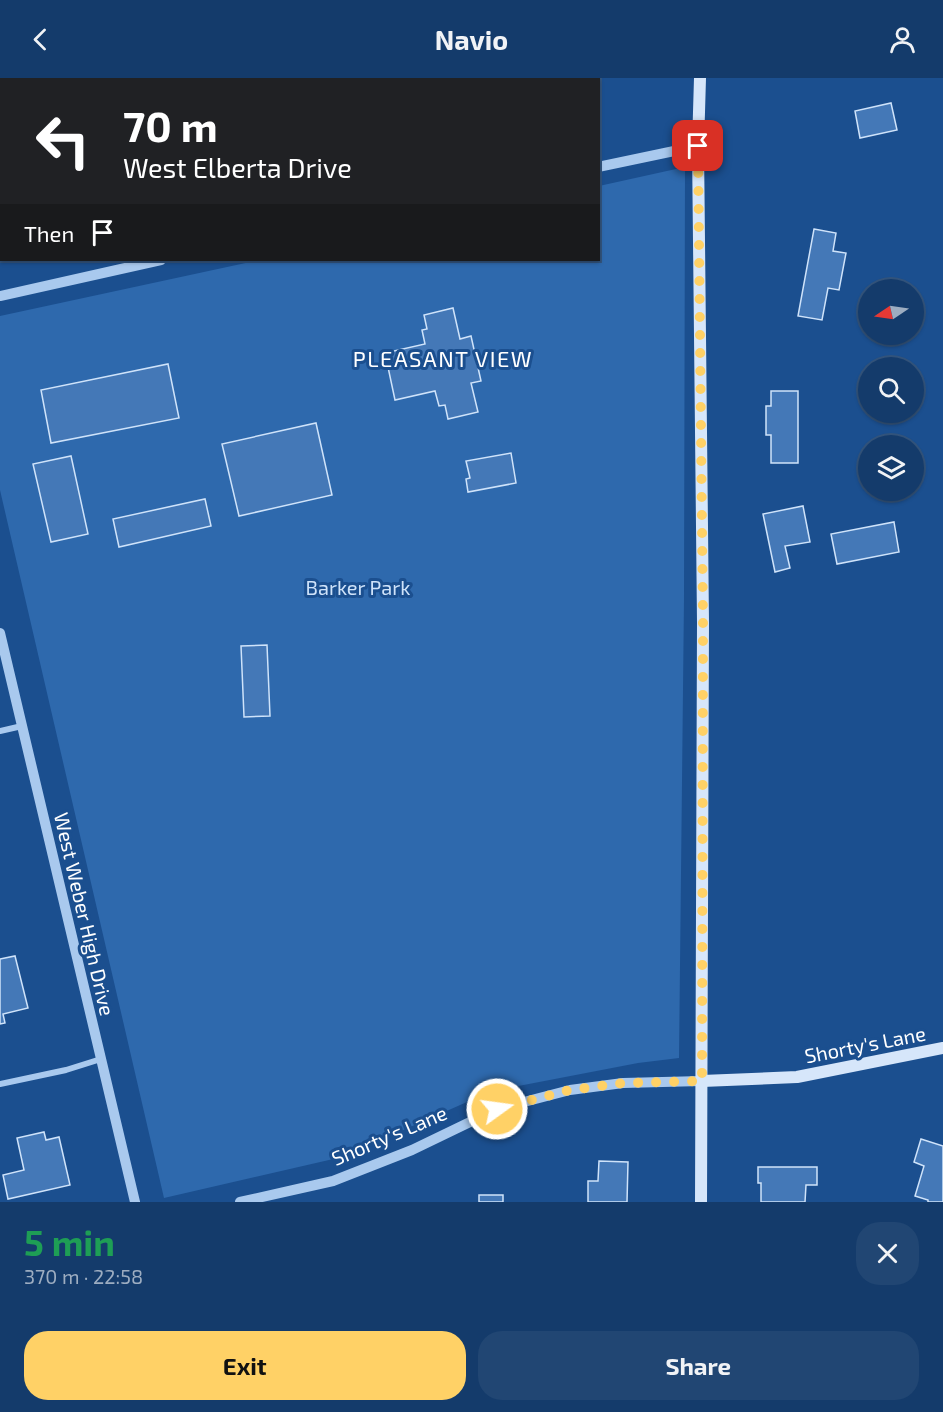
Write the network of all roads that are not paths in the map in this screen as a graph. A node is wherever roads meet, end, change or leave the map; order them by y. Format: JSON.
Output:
{"nodes":[{"id":1,"x":700,"y":78,"type":"edge"},
{"id":2,"x":698,"y":146,"type":"junction"},
{"id":3,"x":600,"y":167,"type":"edge"},
{"id":4,"x":157,"y":261,"type":"edge"},
{"id":5,"x":0,"y":296,"type":"edge"},
{"id":6,"x":0,"y":633,"type":"edge"},
{"id":7,"x":22,"y":726,"type":"junction"},
{"id":8,"x":0,"y":730,"type":"edge"},
{"id":9,"x":943,"y":1048,"type":"edge"},
{"id":10,"x":101,"y":1059,"type":"junction"},
{"id":11,"x":702,"y":1081,"type":"junction"},
{"id":12,"x":0,"y":1084,"type":"edge"},
{"id":13,"x":135,"y":1202,"type":"edge"},
{"id":14,"x":240,"y":1202,"type":"edge"},
{"id":15,"x":701,"y":1202,"type":"edge"}],
"edges":[{"from":1,"to":2,"type":"main road"},
{"from":2,"to":3,"type":"street"},
{"from":2,"to":11,"type":"main road"},
{"from":4,"to":5,"type":"street"},
{"from":6,"to":7,"type":"street","name":"West Weber High Drive"},
{"from":7,"to":8,"type":"street"},
{"from":7,"to":10,"type":"street","name":"West Weber High Drive"},
{"from":9,"to":11,"type":"main road","name":"Shorty's Lane"},
{"from":10,"to":12,"type":"street"},
{"from":10,"to":13,"type":"street","name":"West Weber High Drive"},
{"from":11,"to":14,"type":"street","name":"Shorty's Lane"},
{"from":11,"to":15,"type":"main road"}]}
